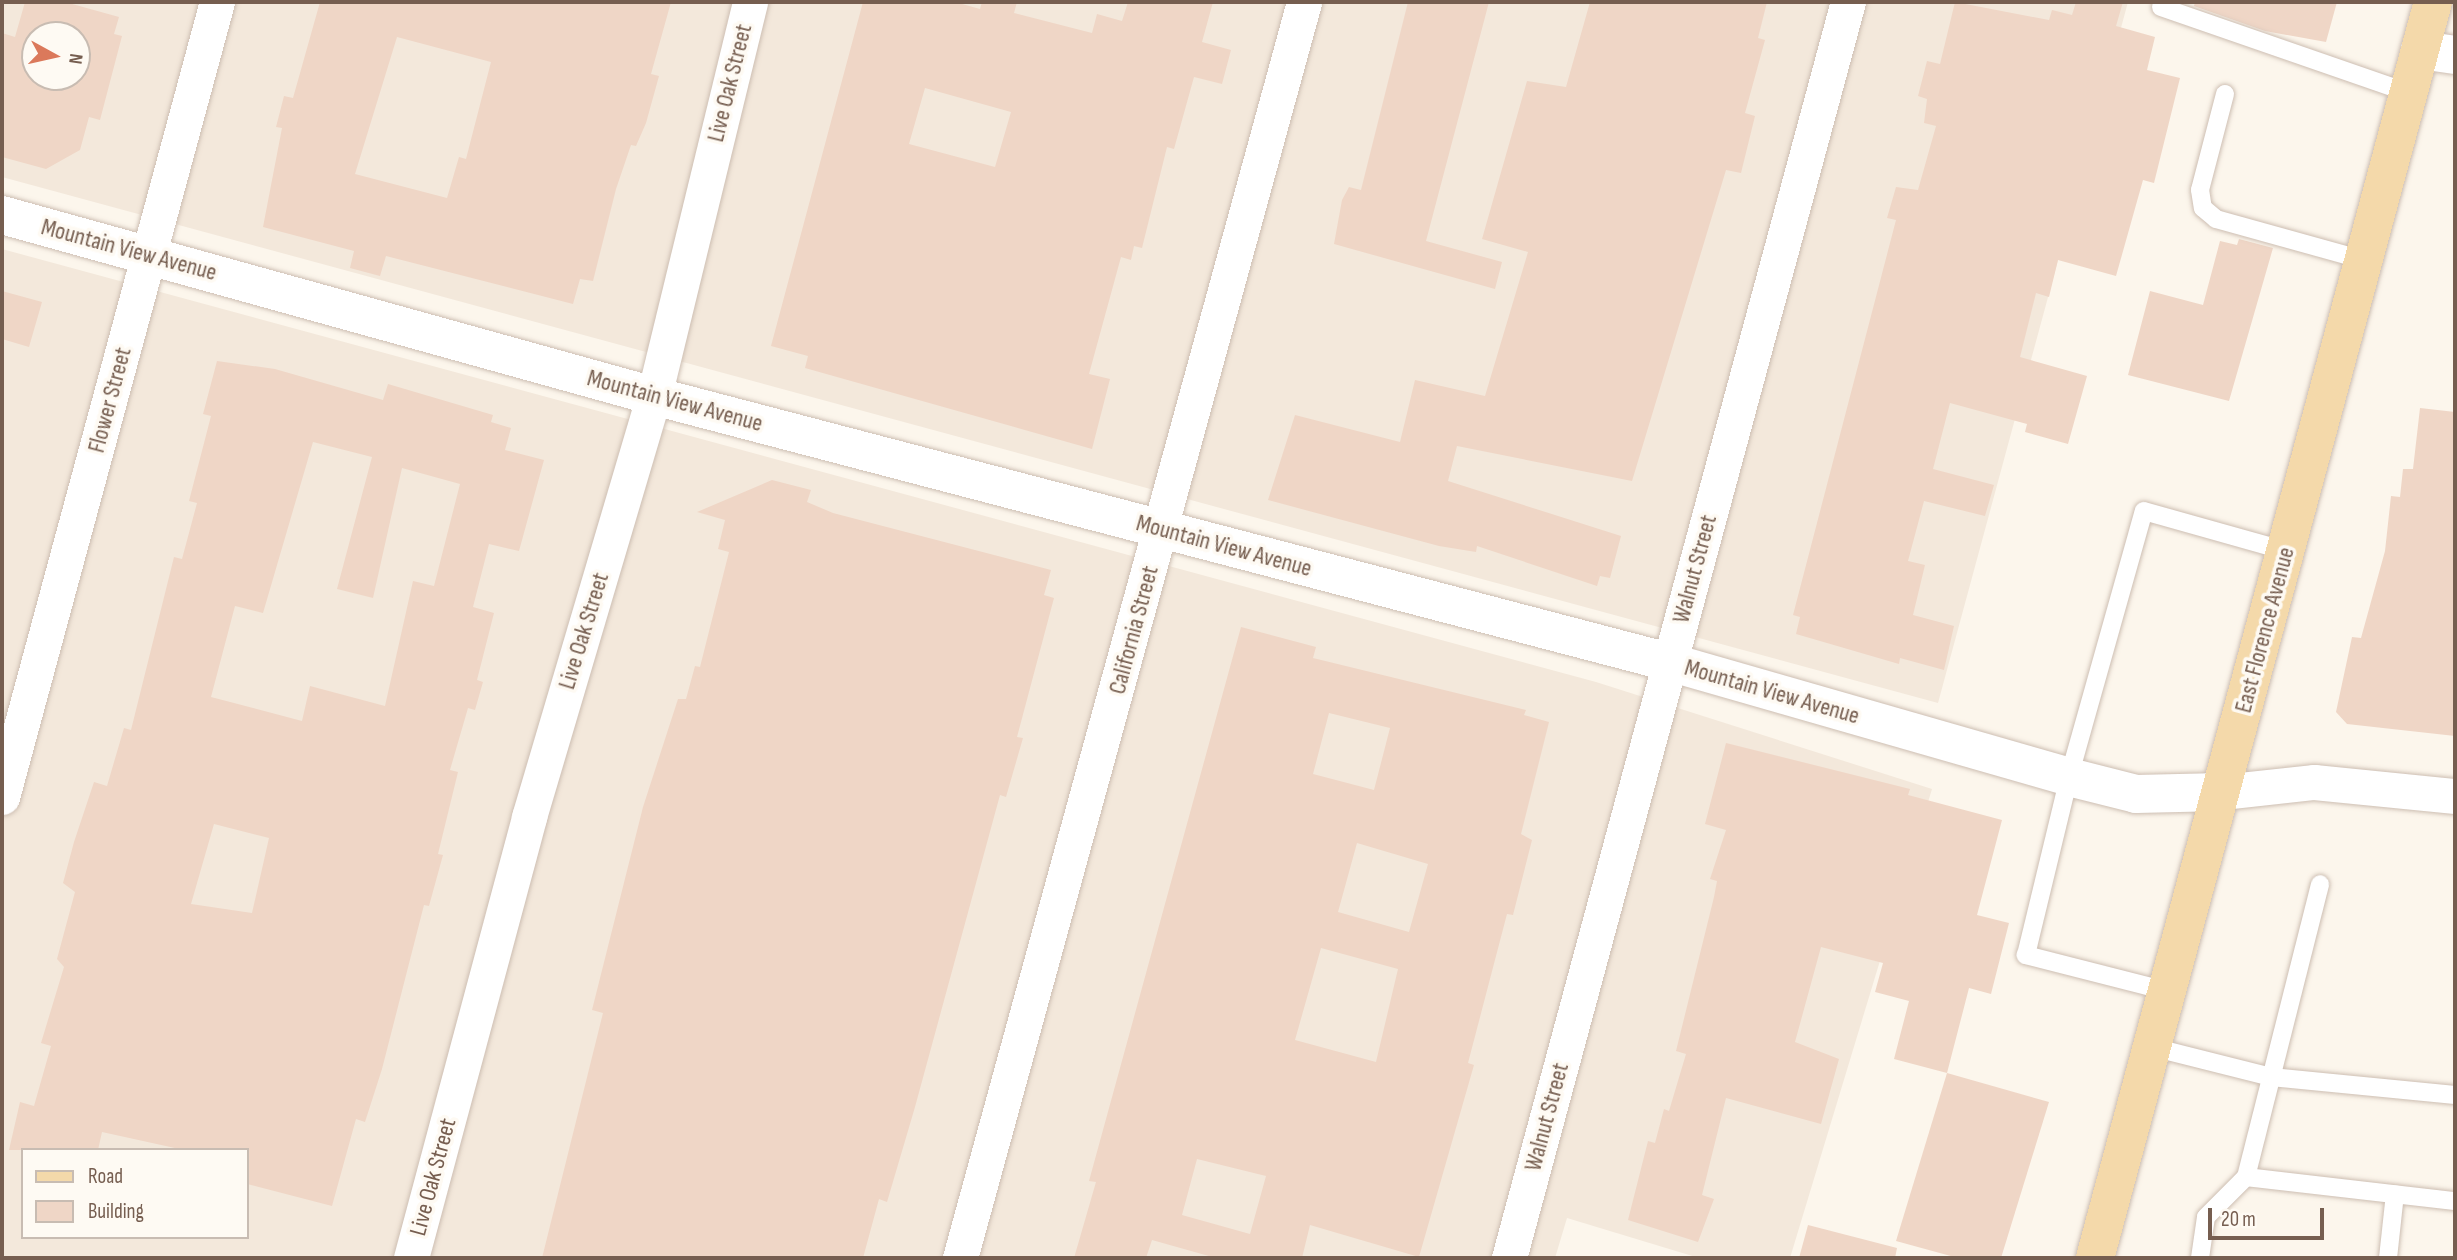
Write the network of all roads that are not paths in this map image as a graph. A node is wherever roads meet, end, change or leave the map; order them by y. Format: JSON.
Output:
{"nodes":[{"id":1,"x":217,"y":2,"type":"edge"},
{"id":2,"x":750,"y":2,"type":"edge"},
{"id":3,"x":1304,"y":2,"type":"edge"},
{"id":4,"x":1849,"y":2,"type":"edge"},
{"id":5,"x":2433,"y":2,"type":"edge"},
{"id":6,"x":2161,"y":7,"type":"dead end"},
{"id":7,"x":2438,"y":52,"type":"edge"},
{"id":8,"x":2409,"y":93,"type":"junction"},
{"id":9,"x":2225,"y":94,"type":"dead end"},
{"id":10,"x":2,"y":215,"type":"edge"},
{"id":11,"x":149,"y":256,"type":"junction"},
{"id":12,"x":2364,"y":260,"type":"junction"},
{"id":13,"x":654,"y":397,"type":"junction"},
{"id":14,"x":1161,"y":530,"type":"junction"},
{"id":15,"x":2286,"y":551,"type":"junction"},
{"id":16,"x":1669,"y":662,"type":"junction"},
{"id":17,"x":2069,"y":778,"type":"junction"},
{"id":18,"x":2222,"y":792,"type":"junction"},
{"id":19,"x":2455,"y":796,"type":"edge"},
{"id":20,"x":2,"y":797,"type":"edge"},
{"id":21,"x":2320,"y":884,"type":"dead end"},
{"id":22,"x":2167,"y":991,"type":"junction"},
{"id":23,"x":2152,"y":1047,"type":"junction"},
{"id":24,"x":2271,"y":1077,"type":"junction"},
{"id":25,"x":2455,"y":1095,"type":"edge"},
{"id":26,"x":2246,"y":1177,"type":"junction"},
{"id":27,"x":2395,"y":1194,"type":"junction"},
{"id":28,"x":2455,"y":1201,"type":"edge"},
{"id":29,"x":411,"y":1258,"type":"edge"},
{"id":30,"x":960,"y":1258,"type":"edge"},
{"id":31,"x":1509,"y":1258,"type":"edge"},
{"id":32,"x":2095,"y":1258,"type":"edge"},
{"id":33,"x":2200,"y":1258,"type":"edge"},
{"id":34,"x":2388,"y":1258,"type":"edge"}],
"edges":[{"from":1,"to":11,"type":"street","name":"Flower Street"},
{"from":2,"to":13,"type":"street","name":"Live Oak Street"},
{"from":3,"to":14,"type":"street","name":"California Street"},
{"from":4,"to":16,"type":"street","name":"Walnut Street"},
{"from":5,"to":7,"type":"main road","name":"East Florence Avenue"},
{"from":6,"to":8,"type":"lane"},
{"from":7,"to":8,"type":"main road","name":"East Florence Avenue"},
{"from":8,"to":12,"type":"main road","name":"East Florence Avenue"},
{"from":9,"to":12,"type":"lane"},
{"from":10,"to":11,"type":"street","name":"Mountain View Avenue"},
{"from":11,"to":13,"type":"street","name":"Mountain View Avenue"},
{"from":11,"to":20,"type":"street","name":"Flower Street"},
{"from":12,"to":15,"type":"main road","name":"East Florence Avenue"},
{"from":13,"to":14,"type":"street","name":"Mountain View Avenue"},
{"from":13,"to":29,"type":"street","name":"Live Oak Street"},
{"from":14,"to":16,"type":"street","name":"Mountain View Avenue"},
{"from":14,"to":30,"type":"street","name":"California Street"},
{"from":15,"to":17,"type":"lane"},
{"from":15,"to":18,"type":"main road","name":"East Florence Avenue"},
{"from":16,"to":17,"type":"street","name":"Mountain View Avenue"},
{"from":16,"to":31,"type":"street","name":"Walnut Street"},
{"from":17,"to":18,"type":"street","name":"Mountain View Avenue"},
{"from":17,"to":22,"type":"lane"},
{"from":18,"to":19,"type":"street","name":"Mountain View Avenue"},
{"from":18,"to":22,"type":"main road","name":"East Florence Avenue"},
{"from":21,"to":24,"type":"lane"},
{"from":22,"to":23,"type":"main road","name":"East Florence Avenue"},
{"from":23,"to":24,"type":"lane"},
{"from":23,"to":32,"type":"main road","name":"East Florence Avenue"},
{"from":24,"to":25,"type":"lane"},
{"from":24,"to":26,"type":"lane"},
{"from":26,"to":27,"type":"lane"},
{"from":26,"to":33,"type":"lane"},
{"from":27,"to":28,"type":"lane"},
{"from":27,"to":34,"type":"lane"}]}
